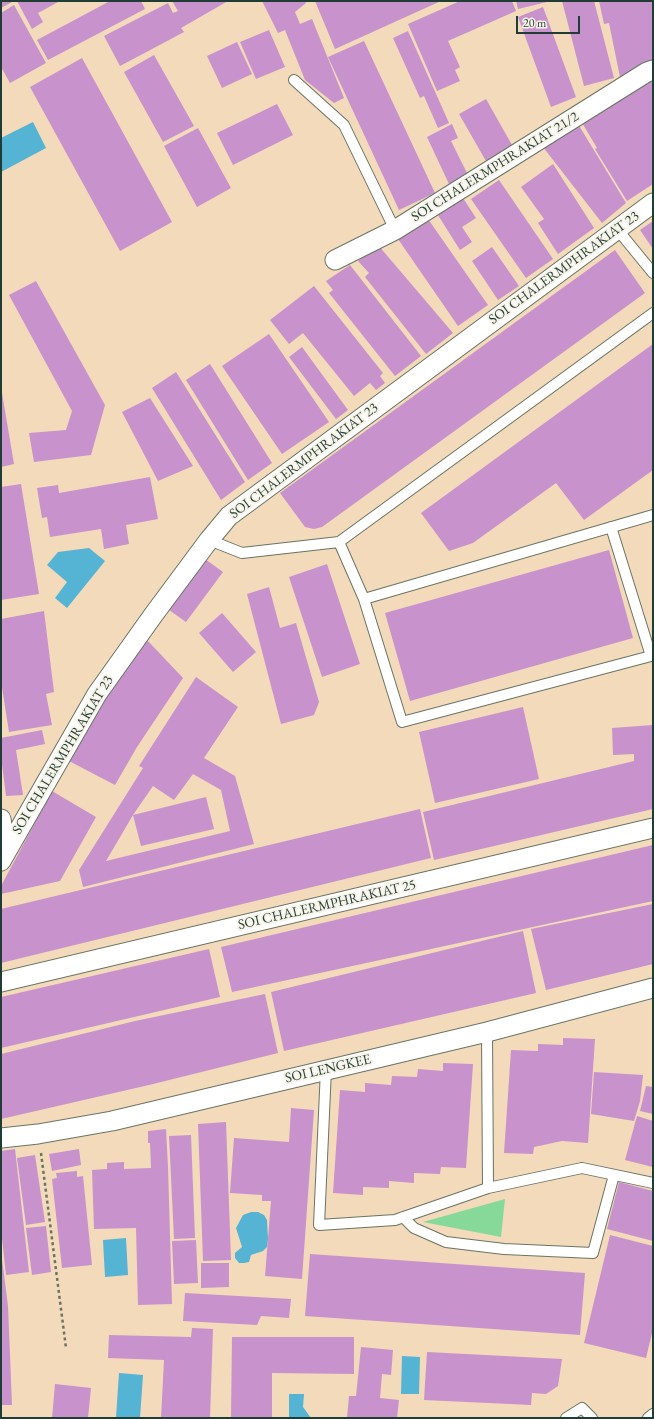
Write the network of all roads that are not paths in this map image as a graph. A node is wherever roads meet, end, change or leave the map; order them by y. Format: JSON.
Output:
{"nodes":[{"id":1,"x":653,"y":70,"type":"edge"},
{"id":2,"x":294,"y":80,"type":"dead end"},
{"id":3,"x":653,"y":203,"type":"edge"},
{"id":4,"x":617,"y":229,"type":"junction"},
{"id":5,"x":394,"y":230,"type":"junction"},
{"id":6,"x":335,"y":260,"type":"dead end"},
{"id":7,"x":653,"y":273,"type":"edge"},
{"id":8,"x":653,"y":313,"type":"edge"},
{"id":9,"x":653,"y":515,"type":"edge"},
{"id":10,"x":611,"y":528,"type":"junction"},
{"id":11,"x":209,"y":540,"type":"junction"},
{"id":12,"x":339,"y":542,"type":"junction"},
{"id":13,"x":364,"y":600,"type":"junction"},
{"id":14,"x":652,"y":656,"type":"edge"},
{"id":15,"x":1,"y":819,"type":"edge"},
{"id":16,"x":653,"y":828,"type":"edge"},
{"id":17,"x":3,"y":856,"type":"edge"},
{"id":18,"x":1,"y":982,"type":"edge"},
{"id":19,"x":653,"y":988,"type":"edge"},
{"id":20,"x":487,"y":1032,"type":"junction"},
{"id":21,"x":326,"y":1069,"type":"junction"},
{"id":22,"x":1,"y":1138,"type":"edge"},
{"id":23,"x":614,"y":1175,"type":"junction"},
{"id":24,"x":653,"y":1184,"type":"edge"},
{"id":25,"x":488,"y":1188,"type":"junction"},
{"id":26,"x":403,"y":1217,"type":"junction"},
{"id":27,"x":653,"y":1414,"type":"edge"},
{"id":28,"x":566,"y":1418,"type":"edge"},
{"id":29,"x":592,"y":1418,"type":"edge"},
{"id":30,"x":648,"y":1418,"type":"edge"}],
"edges":[{"from":1,"to":5,"type":"street","name":"SOI CHALERMPHRAKIAT 21/2"},
{"from":2,"to":5,"type":"lane"},
{"from":3,"to":4,"type":"street","name":"SOI CHALERMPHRAKIAT 23"},
{"from":4,"to":7,"type":"lane"},
{"from":4,"to":11,"type":"street","name":"SOI CHALERMPHRAKIAT 23"},
{"from":5,"to":6,"type":"street","name":"SOI CHALERMPHRAKIAT 21/2"},
{"from":8,"to":12,"type":"lane"},
{"from":9,"to":10,"type":"lane"},
{"from":10,"to":13,"type":"lane"},
{"from":10,"to":14,"type":"lane"},
{"from":11,"to":12,"type":"lane"},
{"from":11,"to":17,"type":"street","name":"SOI CHALERMPHRAKIAT 23"},
{"from":12,"to":13,"type":"lane"},
{"from":13,"to":14,"type":"lane"},
{"from":15,"to":17,"type":"street"},
{"from":16,"to":18,"type":"street","name":"SOI CHALERMPHRAKIAT 25"},
{"from":19,"to":20,"type":"street","name":"SOI LENGKEE"},
{"from":20,"to":21,"type":"street","name":"SOI LENGKEE"},
{"from":20,"to":25,"type":"lane"},
{"from":21,"to":22,"type":"street","name":"SOI LENGKEE"},
{"from":21,"to":26,"type":"lane"},
{"from":23,"to":24,"type":"lane"},
{"from":23,"to":25,"type":"lane"},
{"from":23,"to":26,"type":"lane"},
{"from":25,"to":26,"type":"lane"},
{"from":27,"to":30,"type":"lane"},
{"from":28,"to":29,"type":"lane"}]}
